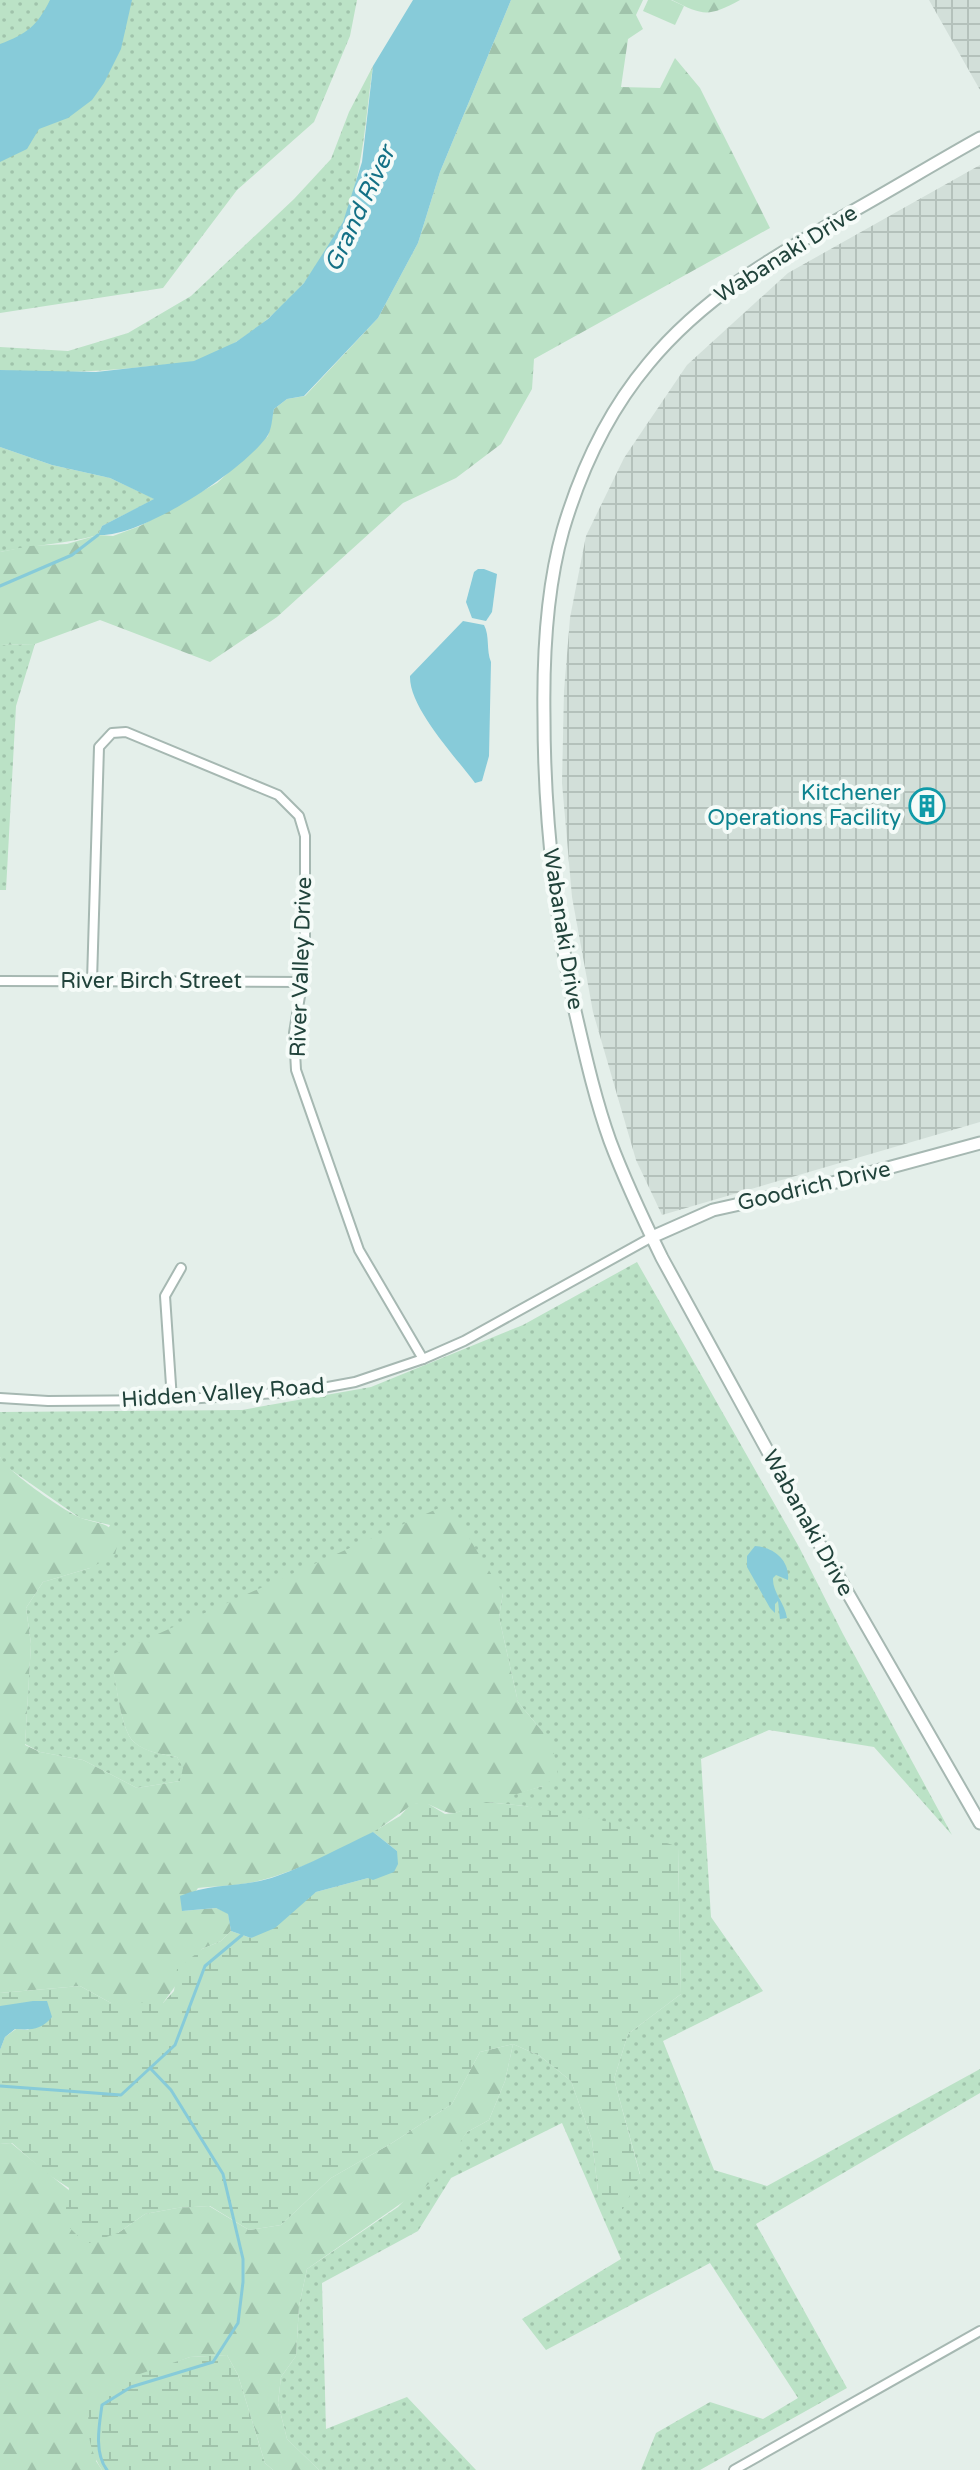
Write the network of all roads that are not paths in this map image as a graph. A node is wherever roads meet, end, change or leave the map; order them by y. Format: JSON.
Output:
{"nodes":[{"id":1,"x":980,"y":138,"type":"edge"},
{"id":2,"x":0,"y":981,"type":"edge"},
{"id":3,"x":92,"y":981,"type":"junction"},
{"id":4,"x":301,"y":982,"type":"junction"},
{"id":5,"x":980,"y":1143,"type":"edge"},
{"id":6,"x":652,"y":1237,"type":"junction"},
{"id":7,"x":181,"y":1268,"type":"dead end"},
{"id":8,"x":423,"y":1359,"type":"junction"},
{"id":9,"x":0,"y":1398,"type":"edge"},
{"id":10,"x":172,"y":1400,"type":"junction"},
{"id":11,"x":980,"y":1823,"type":"edge"},
{"id":12,"x":980,"y":2331,"type":"edge"},
{"id":13,"x":734,"y":2470,"type":"edge"}],
"edges":[{"from":1,"to":6,"type":"street","name":"Wabanaki Drive"},
{"from":2,"to":3,"type":"street","name":"River Birch Street"},
{"from":3,"to":4,"type":"street","name":"River Birch Street"},
{"from":3,"to":4,"type":"street","name":"River Valley Drive"},
{"from":4,"to":8,"type":"street","name":"River Valley Drive"},
{"from":5,"to":6,"type":"street","name":"Goodrich Drive"},
{"from":6,"to":8,"type":"street","name":"Hidden Valley Road"},
{"from":6,"to":11,"type":"street","name":"Wabanaki Drive"},
{"from":7,"to":10,"type":"street"},
{"from":8,"to":10,"type":"street","name":"Hidden Valley Road"},
{"from":9,"to":10,"type":"street","name":"Hidden Valley Road"},
{"from":12,"to":13,"type":"street"}]}
